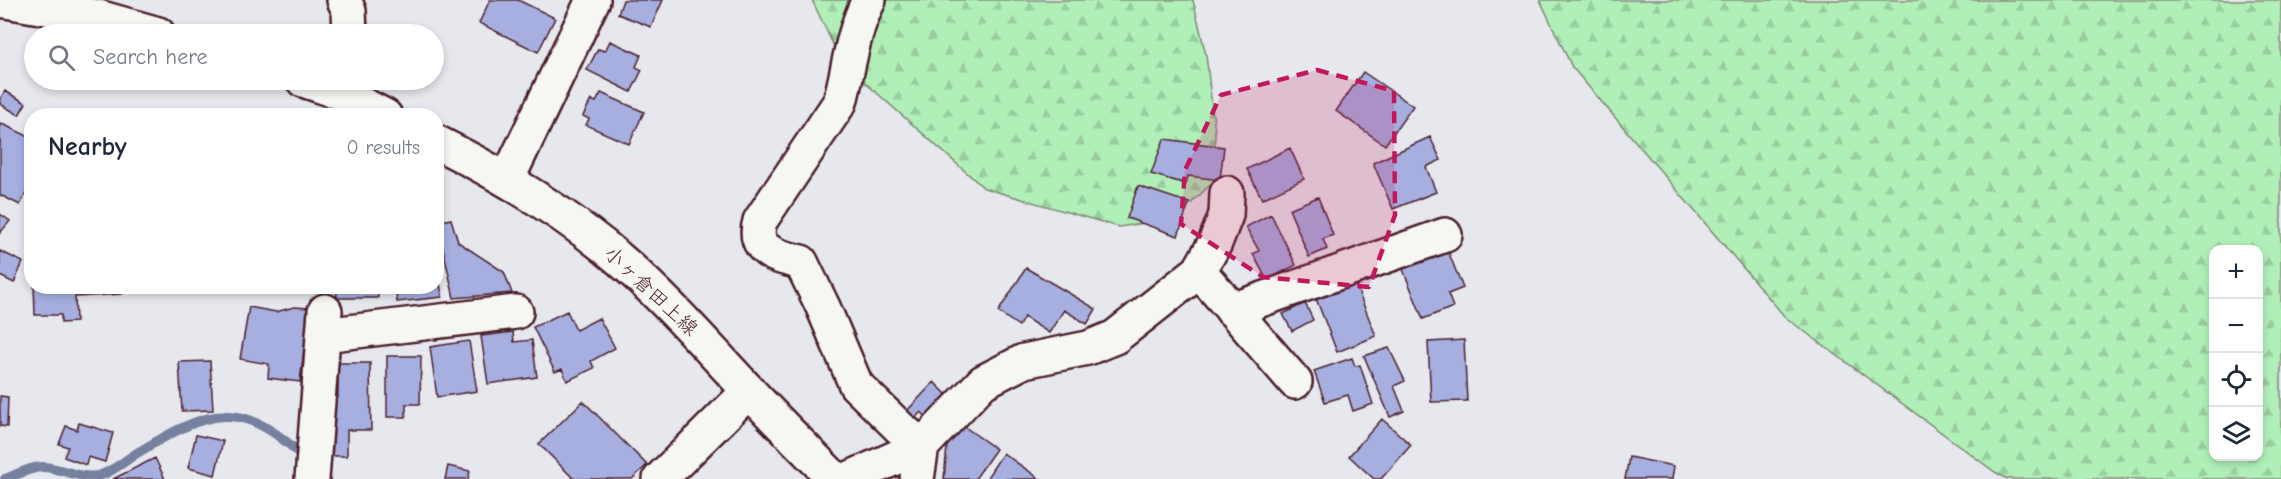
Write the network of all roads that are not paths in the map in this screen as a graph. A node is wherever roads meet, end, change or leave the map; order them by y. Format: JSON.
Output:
{"nodes":[{"id":1,"x":0,"y":0,"type":"edge"},
{"id":2,"x":344,"y":0,"type":"edge"},
{"id":3,"x":593,"y":0,"type":"edge"},
{"id":4,"x":869,"y":0,"type":"edge"},
{"id":5,"x":123,"y":24,"type":"edge"},
{"id":6,"x":350,"y":24,"type":"edge"},
{"id":7,"x":348,"y":90,"type":"edge"},
{"id":8,"x":374,"y":108,"type":"edge"},
{"id":9,"x":444,"y":146,"type":"edge"},
{"id":10,"x":507,"y":180,"type":"junction"},
{"id":11,"x":1227,"y":193,"type":"dead end"},
{"id":12,"x":1445,"y":235,"type":"dead end"},
{"id":13,"x":1199,"y":271,"type":"junction"},
{"id":14,"x":1232,"y":310,"type":"junction"},
{"id":15,"x":516,"y":312,"type":"dead end"},
{"id":16,"x":1295,"y":382,"type":"dead end"},
{"id":17,"x":749,"y":391,"type":"junction"},
{"id":18,"x":922,"y":446,"type":"junction"},
{"id":19,"x":312,"y":479,"type":"edge"},
{"id":20,"x":660,"y":479,"type":"edge"},
{"id":21,"x":836,"y":479,"type":"edge"},
{"id":22,"x":848,"y":479,"type":"edge"},
{"id":23,"x":917,"y":479,"type":"edge"}],
"edges":[{"from":1,"to":5,"type":"street"},
{"from":2,"to":6,"type":"street"},
{"from":3,"to":10,"type":"street"},
{"from":4,"to":18,"type":"street"},
{"from":7,"to":8,"type":"street"},
{"from":9,"to":10,"type":"street","name":"小ヶ倉田上線"},
{"from":10,"to":17,"type":"street","name":"小ヶ倉田上線"},
{"from":11,"to":13,"type":"street"},
{"from":12,"to":14,"type":"street"},
{"from":13,"to":14,"type":"street"},
{"from":13,"to":18,"type":"street"},
{"from":14,"to":16,"type":"street"},
{"from":15,"to":19,"type":"street"},
{"from":17,"to":20,"type":"street"},
{"from":17,"to":21,"type":"street","name":"小ヶ倉田上線"},
{"from":18,"to":22,"type":"street"},
{"from":18,"to":23,"type":"street"}]}
